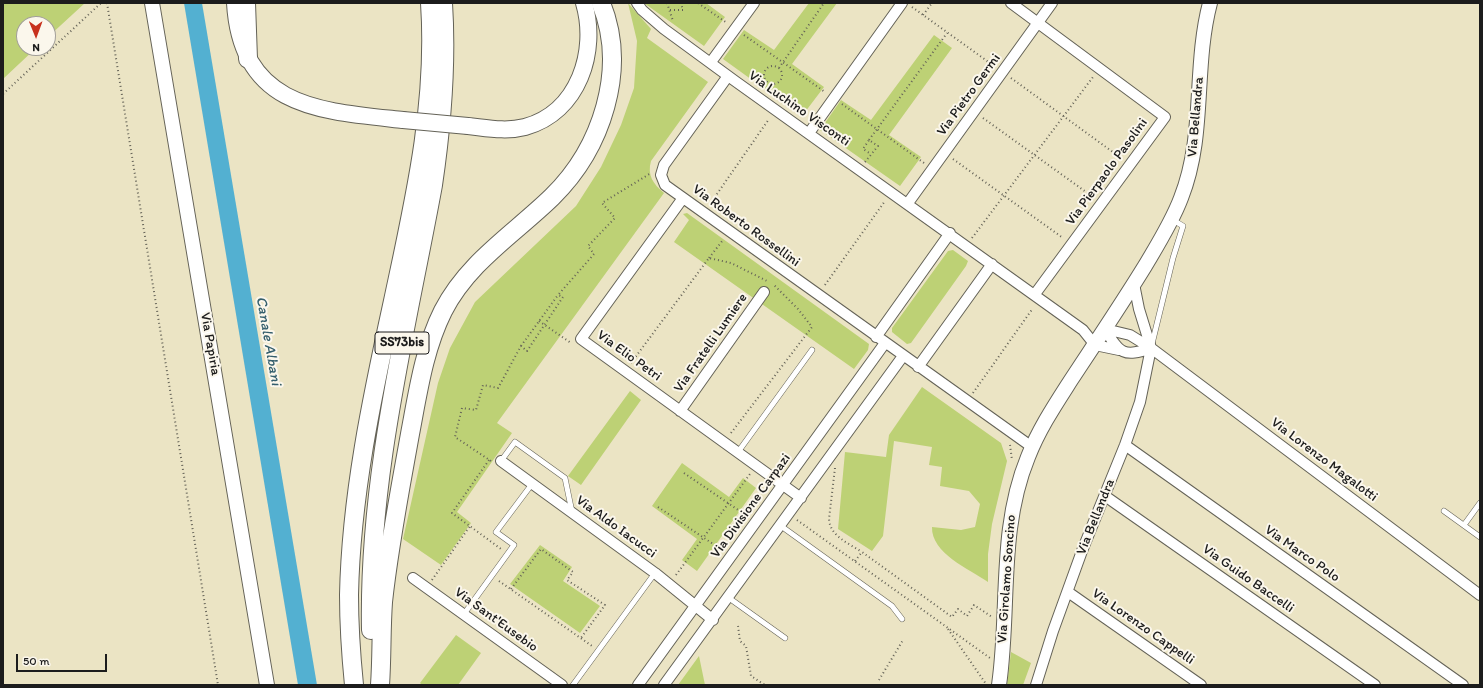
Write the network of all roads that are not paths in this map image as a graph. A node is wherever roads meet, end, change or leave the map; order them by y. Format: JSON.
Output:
{"nodes":[{"id":1,"x":152,"y":3,"type":"edge"},
{"id":2,"x":235,"y":3,"type":"edge"},
{"id":3,"x":246,"y":3,"type":"edge"},
{"id":4,"x":425,"y":3,"type":"edge"},
{"id":5,"x":430,"y":3,"type":"edge"},
{"id":6,"x":443,"y":3,"type":"edge"},
{"id":7,"x":584,"y":3,"type":"edge"},
{"id":8,"x":601,"y":3,"type":"edge"},
{"id":9,"x":637,"y":3,"type":"edge"},
{"id":10,"x":754,"y":3,"type":"edge"},
{"id":11,"x":902,"y":3,"type":"edge"},
{"id":12,"x":1011,"y":3,"type":"edge"},
{"id":13,"x":1052,"y":3,"type":"edge"},
{"id":14,"x":1210,"y":3,"type":"edge"},
{"id":15,"x":1038,"y":23,"type":"junction"},
{"id":16,"x":432,"y":32,"type":"junction"},
{"id":17,"x":248,"y":59,"type":"junction"},
{"id":18,"x":711,"y":62,"type":"junction"},
{"id":19,"x":728,"y":76,"type":"junction"},
{"id":20,"x":809,"y":133,"type":"junction"},
{"id":21,"x":683,"y":198,"type":"junction"},
{"id":22,"x":908,"y":203,"type":"junction"},
{"id":23,"x":1172,"y":219,"type":"junction"},
{"id":24,"x":950,"y":234,"type":"junction"},
{"id":25,"x":992,"y":264,"type":"junction"},
{"id":26,"x":1134,"y":284,"type":"junction"},
{"id":27,"x":764,"y":292,"type":"road end"},
{"id":28,"x":1037,"y":297,"type":"junction"},
{"id":29,"x":1105,"y":329,"type":"junction"},
{"id":30,"x":876,"y":337,"type":"junction"},
{"id":31,"x":885,"y":344,"type":"junction"},
{"id":32,"x":1095,"y":345,"type":"junction"},
{"id":33,"x":1151,"y":348,"type":"junction"},
{"id":34,"x":812,"y":350,"type":"dead end"},
{"id":35,"x":1119,"y":350,"type":"junction"},
{"id":36,"x":903,"y":356,"type":"junction"},
{"id":37,"x":918,"y":367,"type":"junction"},
{"id":38,"x":680,"y":410,"type":"junction"},
{"id":39,"x":1125,"y":446,"type":"junction"},
{"id":40,"x":1032,"y":447,"type":"junction"},
{"id":41,"x":738,"y":452,"type":"junction"},
{"id":42,"x":501,"y":461,"type":"joint"},
{"id":43,"x":532,"y":484,"type":"junction"},
{"id":44,"x":783,"y":484,"type":"junction"},
{"id":45,"x":1105,"y":496,"type":"junction"},
{"id":46,"x":801,"y":498,"type":"junction"},
{"id":47,"x":1480,"y":503,"type":"edge"},
{"id":48,"x":1444,"y":511,"type":"dead end"},
{"id":49,"x":573,"y":513,"type":"junction"},
{"id":50,"x":1464,"y":525,"type":"junction"},
{"id":51,"x":781,"y":526,"type":"junction"},
{"id":52,"x":1480,"y":537,"type":"edge"},
{"id":53,"x":655,"y":573,"type":"junction"},
{"id":54,"x":413,"y":578,"type":"dead end"},
{"id":55,"x":1068,"y":592,"type":"junction"},
{"id":56,"x":1480,"y":594,"type":"edge"},
{"id":57,"x":729,"y":598,"type":"junction"},
{"id":58,"x":695,"y":606,"type":"junction"},
{"id":59,"x":464,"y":614,"type":"junction"},
{"id":60,"x":902,"y":619,"type":"dead end"},
{"id":61,"x":713,"y":620,"type":"junction"},
{"id":62,"x":785,"y":638,"type":"dead end"},
{"id":63,"x":267,"y":685,"type":"edge"},
{"id":64,"x":354,"y":685,"type":"edge"},
{"id":65,"x":374,"y":685,"type":"edge"},
{"id":66,"x":380,"y":685,"type":"edge"},
{"id":67,"x":562,"y":685,"type":"edge"},
{"id":68,"x":573,"y":685,"type":"edge"},
{"id":69,"x":638,"y":685,"type":"edge"},
{"id":70,"x":664,"y":685,"type":"edge"},
{"id":71,"x":999,"y":685,"type":"edge"},
{"id":72,"x":1036,"y":685,"type":"edge"},
{"id":73,"x":1201,"y":685,"type":"edge"},
{"id":74,"x":1375,"y":685,"type":"edge"},
{"id":75,"x":1463,"y":685,"type":"edge"}],
"edges":[{"from":1,"to":63,"type":"main road","name":"Via Papiria"},
{"from":2,"to":17,"type":"main road"},
{"from":3,"to":17,"type":"highway"},
{"from":4,"to":16,"type":"highway"},
{"from":5,"to":16,"type":"highway","number":"SS73bis"},
{"from":6,"to":65,"type":"highway","number":"SS73bis"},
{"from":7,"to":17,"type":"main road","bridge":true},
{"from":8,"to":66,"type":"highway"},
{"from":9,"to":18,"type":"street","name":"Via Luchino Visconti"},
{"from":10,"to":18,"type":"street"},
{"from":11,"to":20,"type":"street"},
{"from":12,"to":15,"type":"street","name":"Via Pierpaolo Pasolini"},
{"from":13,"to":15,"type":"street","name":"Via Pietro Germi"},
{"from":14,"to":23,"type":"main road","name":"Via Bellandra"},
{"from":15,"to":22,"type":"street","name":"Via Pietro Germi"},
{"from":15,"to":28,"type":"street","name":"Via Pierpaolo Pasolini"},
{"from":16,"to":64,"type":"highway","number":"SS73bis"},
{"from":18,"to":19,"type":"street","name":"Via Luchino Visconti"},
{"from":19,"to":20,"type":"street","name":"Via Luchino Visconti"},
{"from":19,"to":21,"type":"street","name":"Via Roberto Rossellini"},
{"from":20,"to":22,"type":"street","name":"Via Luchino Visconti"},
{"from":21,"to":30,"type":"street","name":"Via Roberto Rossellini"},
{"from":21,"to":38,"type":"street","name":"Via Elio Petri"},
{"from":22,"to":24,"type":"street","name":"Via Luchino Visconti"},
{"from":23,"to":26,"type":"main road","name":"Via Bellandra"},
{"from":23,"to":33,"type":"lane"},
{"from":24,"to":25,"type":"street","name":"Via Luchino Visconti"},
{"from":24,"to":30,"type":"street"},
{"from":25,"to":28,"type":"street","name":"Via Luchino Visconti"},
{"from":25,"to":37,"type":"street"},
{"from":26,"to":29,"type":"main road","name":"Via Bellandra"},
{"from":26,"to":33,"type":"street"},
{"from":27,"to":38,"type":"street","name":"Via Fratelli Lumiere"},
{"from":28,"to":32,"type":"street","name":"Via Luchino Visconti"},
{"from":29,"to":32,"type":"main road","name":"Via Girolamo Soncino"},
{"from":29,"to":33,"type":"street","name":"Via Lorenzo Magalotti"},
{"from":29,"to":35,"type":"street"},
{"from":30,"to":31,"type":"street","name":"Via Roberto Rossellini"},
{"from":31,"to":36,"type":"street","name":"Via Roberto Rossellini"},
{"from":31,"to":44,"type":"street","name":"Via Divisione Carpazi"},
{"from":32,"to":35,"type":"street"},
{"from":32,"to":40,"type":"main road","name":"Via Girolamo Soncino"},
{"from":33,"to":35,"type":"street"},
{"from":33,"to":39,"type":"street","name":"Via Bellandra"},
{"from":33,"to":56,"type":"street","name":"Via Lorenzo Magalotti"},
{"from":34,"to":41,"type":"lane"},
{"from":36,"to":37,"type":"street","name":"Via Roberto Rossellini"},
{"from":36,"to":46,"type":"street"},
{"from":37,"to":40,"type":"street","name":"Via Roberto Rossellini"},
{"from":38,"to":41,"type":"street","name":"Via Elio Petri"},
{"from":39,"to":45,"type":"street","name":"Via Bellandra"},
{"from":39,"to":75,"type":"street","name":"Via Marco Polo"},
{"from":40,"to":71,"type":"main road","name":"Via Girolamo Soncino"},
{"from":41,"to":44,"type":"street","name":"Via Elio Petri"},
{"from":42,"to":43,"type":"street","name":"Via Aldo Iacucci"},
{"from":42,"to":49,"type":"lane"},
{"from":43,"to":49,"type":"street","name":"Via Aldo Iacucci"},
{"from":43,"to":59,"type":"lane"},
{"from":44,"to":46,"type":"street","name":"Via Elio Petri"},
{"from":44,"to":58,"type":"street","name":"Via Divisione Carpazi"},
{"from":45,"to":55,"type":"street","name":"Via Bellandra"},
{"from":45,"to":74,"type":"street","name":"Via Guido Baccelli"},
{"from":46,"to":51,"type":"street"},
{"from":47,"to":50,"type":"lane"},
{"from":48,"to":50,"type":"lane"},
{"from":49,"to":53,"type":"street","name":"Via Aldo Iacucci"},
{"from":50,"to":52,"type":"lane"},
{"from":51,"to":57,"type":"street"},
{"from":51,"to":60,"type":"lane"},
{"from":53,"to":58,"type":"street","name":"Via Aldo Iacucci"},
{"from":53,"to":68,"type":"lane"},
{"from":54,"to":59,"type":"street","name":"Via Sant'Eusebio"},
{"from":55,"to":72,"type":"street","name":"Via Bellandra"},
{"from":55,"to":73,"type":"street","name":"Via Lorenzo Cappelli"},
{"from":57,"to":61,"type":"street"},
{"from":57,"to":62,"type":"lane"},
{"from":58,"to":61,"type":"street","name":"Via Aldo Iacucci"},
{"from":58,"to":69,"type":"street","name":"Via Divisione Carpazi"},
{"from":59,"to":67,"type":"street","name":"Via Sant'Eusebio"},
{"from":61,"to":70,"type":"street"}]}
